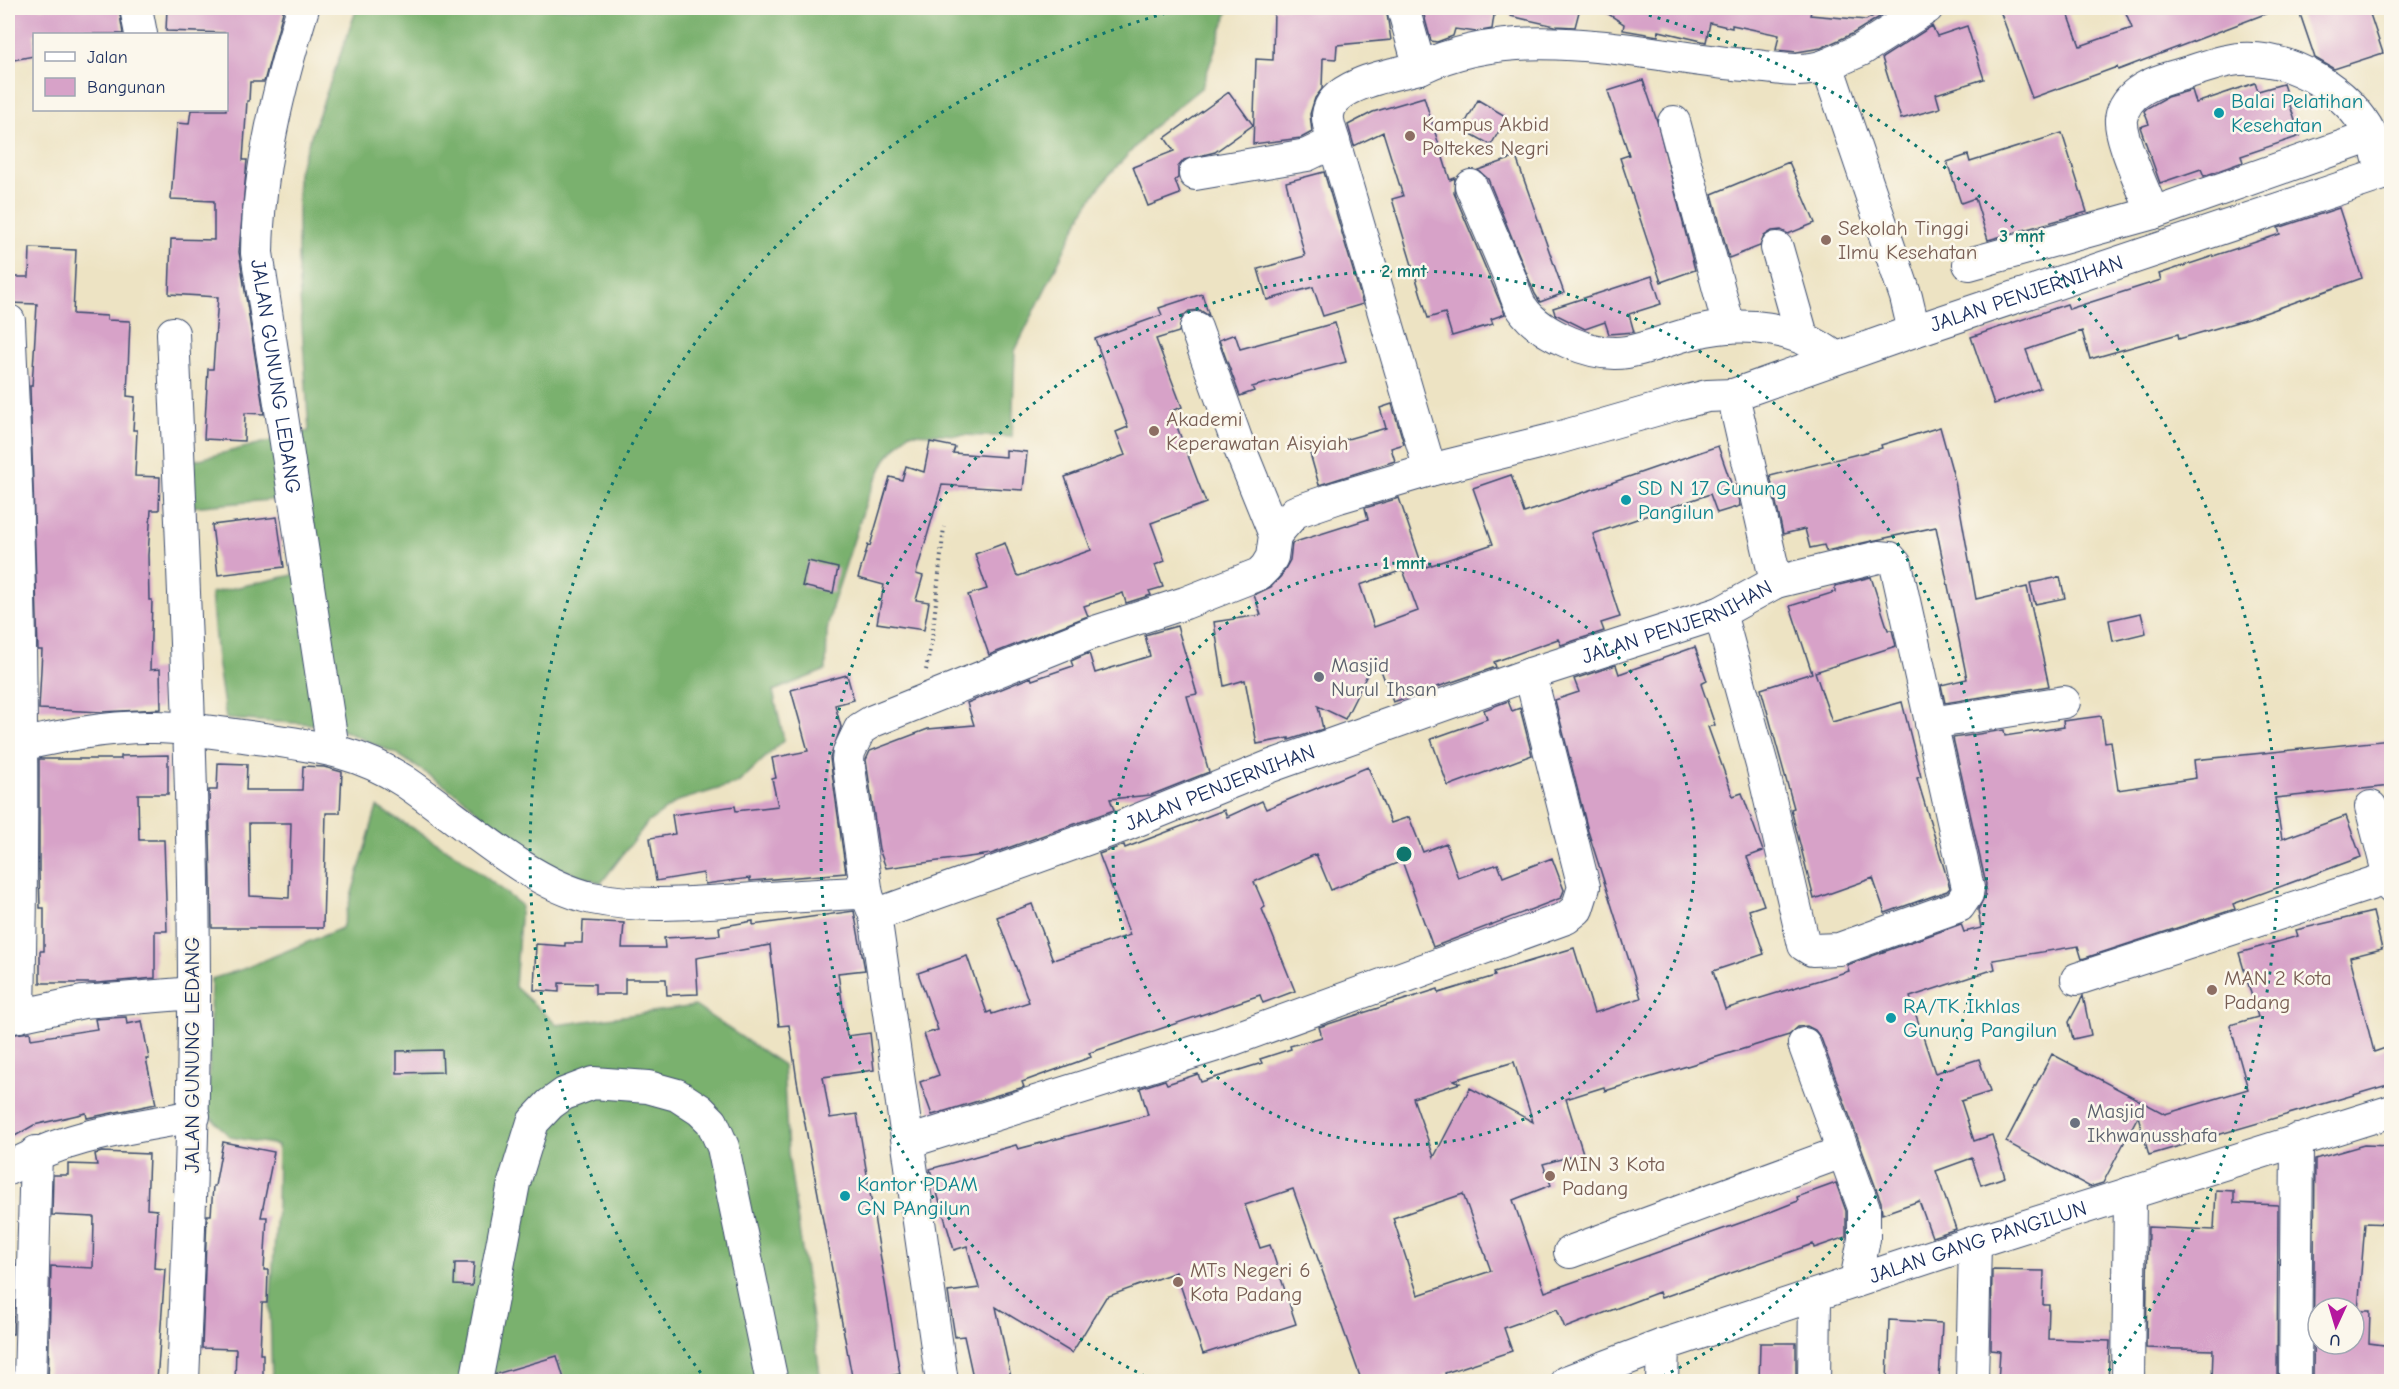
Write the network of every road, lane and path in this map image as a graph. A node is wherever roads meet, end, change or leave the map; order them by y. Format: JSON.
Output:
{"nodes":[{"id":1,"x":136,"y":8,"type":"edge"},
{"id":2,"x":303,"y":8,"type":"edge"},
{"id":3,"x":1403,"y":8,"type":"edge"},
{"id":4,"x":1927,"y":8,"type":"edge"},
{"id":5,"x":141,"y":33,"type":"edge"},
{"id":6,"x":1827,"y":65,"type":"junction"},
{"id":7,"x":1420,"y":68,"type":"junction"},
{"id":8,"x":1674,"y":122,"type":"dead end"},
{"id":9,"x":2372,"y":136,"type":"junction"},
{"id":10,"x":1334,"y":142,"type":"junction"},
{"id":11,"x":2387,"y":172,"type":"edge"},
{"id":12,"x":1195,"y":174,"type":"dead end"},
{"id":13,"x":1471,"y":186,"type":"dead end"},
{"id":14,"x":2153,"y":213,"type":"junction"},
{"id":15,"x":1777,"y":248,"type":"dead end"},
{"id":16,"x":1969,"y":264,"type":"dead end"},
{"id":17,"x":9,"y":321,"type":"edge"},
{"id":18,"x":1729,"y":327,"type":"junction"},
{"id":19,"x":1197,"y":328,"type":"dead end"},
{"id":20,"x":1914,"y":331,"type":"junction"},
{"id":21,"x":173,"y":333,"type":"dead end"},
{"id":22,"x":1802,"y":336,"type":"junction"},
{"id":23,"x":1836,"y":357,"type":"junction"},
{"id":24,"x":1733,"y":395,"type":"junction"},
{"id":25,"x":1430,"y":470,"type":"junction"},
{"id":26,"x":944,"y":527,"type":"dead end"},
{"id":27,"x":1275,"y":535,"type":"junction"},
{"id":28,"x":1776,"y":582,"type":"junction"},
{"id":29,"x":1720,"y":613,"type":"junction"},
{"id":30,"x":1530,"y":674,"type":"junction"},
{"id":31,"x":920,"y":700,"type":"junction"},
{"id":32,"x":2064,"y":702,"type":"dead end"},
{"id":33,"x":1931,"y":723,"type":"junction"},
{"id":34,"x":188,"y":729,"type":"junction"},
{"id":35,"x":15,"y":746,"type":"edge"},
{"id":36,"x":333,"y":749,"type":"junction"},
{"id":37,"x":2371,"y":807,"type":"dead end"},
{"id":38,"x":2390,"y":883,"type":"edge"},
{"id":39,"x":15,"y":890,"type":"edge"},
{"id":40,"x":871,"y":905,"type":"junction"},
{"id":41,"x":2077,"y":979,"type":"dead end"},
{"id":42,"x":194,"y":993,"type":"junction"},
{"id":43,"x":14,"y":1017,"type":"edge"},
{"id":44,"x":1804,"y":1044,"type":"dead end"},
{"id":45,"x":2391,"y":1111,"type":"edge"},
{"id":46,"x":194,"y":1116,"type":"junction"},
{"id":47,"x":2297,"y":1140,"type":"junction"},
{"id":48,"x":908,"y":1142,"type":"junction"},
{"id":49,"x":36,"y":1152,"type":"junction"},
{"id":50,"x":1842,"y":1152,"type":"junction"},
{"id":51,"x":8,"y":1168,"type":"edge"},
{"id":52,"x":2130,"y":1193,"type":"junction"},
{"id":53,"x":1975,"y":1242,"type":"junction"},
{"id":54,"x":1570,"y":1252,"type":"dead end"},
{"id":55,"x":1856,"y":1281,"type":"junction"},
{"id":56,"x":1815,"y":1296,"type":"junction"},
{"id":57,"x":1663,"y":1345,"type":"junction"},
{"id":58,"x":30,"y":1382,"type":"edge"},
{"id":59,"x":183,"y":1382,"type":"edge"},
{"id":60,"x":476,"y":1382,"type":"edge"},
{"id":61,"x":771,"y":1382,"type":"edge"},
{"id":62,"x":942,"y":1382,"type":"edge"},
{"id":63,"x":1566,"y":1382,"type":"edge"},
{"id":64,"x":1662,"y":1382,"type":"edge"},
{"id":65,"x":1814,"y":1382,"type":"edge"},
{"id":66,"x":1972,"y":1382,"type":"edge"},
{"id":67,"x":2128,"y":1382,"type":"edge"},
{"id":68,"x":2295,"y":1382,"type":"edge"}],
"edges":[{"from":1,"to":5,"type":"street"},
{"from":2,"to":36,"type":"street","name":"JALAN GUNUNG LEDANG"},
{"from":3,"to":7,"type":"street"},
{"from":4,"to":6,"type":"street"},
{"from":6,"to":7,"type":"street"},
{"from":6,"to":20,"type":"street"},
{"from":7,"to":10,"type":"street"},
{"from":8,"to":18,"type":"street"},
{"from":9,"to":11,"type":"street"},
{"from":9,"to":14,"type":"street"},
{"from":9,"to":14,"type":"street"},
{"from":10,"to":12,"type":"street"},
{"from":10,"to":25,"type":"street"},
{"from":11,"to":20,"type":"street","name":"JALAN PENJERNIHAN"},
{"from":13,"to":18,"type":"street"},
{"from":14,"to":16,"type":"street"},
{"from":15,"to":22,"type":"street"},
{"from":17,"to":35,"type":"street"},
{"from":18,"to":22,"type":"street"},
{"from":19,"to":27,"type":"street"},
{"from":20,"to":23,"type":"street","name":"JALAN PENJERNIHAN"},
{"from":21,"to":34,"type":"street","name":"JALAN GUNUNG LEDANG"},
{"from":22,"to":23,"type":"street"},
{"from":23,"to":24,"type":"street","name":"JALAN PENJERNIHAN"},
{"from":24,"to":25,"type":"street"},
{"from":24,"to":28,"type":"street","name":"JALAN PENJERNIHAN"},
{"from":25,"to":27,"type":"street"},
{"from":26,"to":31,"type":"path"},
{"from":27,"to":31,"type":"street"},
{"from":28,"to":29,"type":"street","name":"JALAN PENJERNIHAN"},
{"from":28,"to":33,"type":"street"},
{"from":29,"to":30,"type":"street","name":"JALAN PENJERNIHAN"},
{"from":29,"to":33,"type":"street"},
{"from":30,"to":40,"type":"street","name":"JALAN PENJERNIHAN"},
{"from":30,"to":48,"type":"street"},
{"from":31,"to":40,"type":"street"},
{"from":32,"to":33,"type":"street"},
{"from":34,"to":35,"type":"street"},
{"from":34,"to":36,"type":"street"},
{"from":34,"to":42,"type":"street","name":"JALAN GUNUNG LEDANG"},
{"from":35,"to":39,"type":"street"},
{"from":36,"to":40,"type":"street"},
{"from":37,"to":38,"type":"street"},
{"from":38,"to":41,"type":"street"},
{"from":39,"to":43,"type":"street"},
{"from":40,"to":48,"type":"street"},
{"from":42,"to":43,"type":"street"},
{"from":42,"to":46,"type":"street","name":"JALAN GUNUNG LEDANG"},
{"from":44,"to":50,"type":"street"},
{"from":45,"to":47,"type":"street","name":"JALAN GANG PANGILUN"},
{"from":46,"to":49,"type":"street"},
{"from":46,"to":59,"type":"street","name":"JALAN GUNUNG LEDANG"},
{"from":47,"to":52,"type":"street","name":"JALAN GANG PANGILUN"},
{"from":47,"to":68,"type":"street"},
{"from":48,"to":62,"type":"street"},
{"from":49,"to":51,"type":"street"},
{"from":49,"to":58,"type":"street"},
{"from":50,"to":54,"type":"street"},
{"from":50,"to":55,"type":"street"},
{"from":52,"to":53,"type":"street","name":"JALAN GANG PANGILUN"},
{"from":52,"to":67,"type":"street"},
{"from":53,"to":55,"type":"street","name":"JALAN GANG PANGILUN"},
{"from":53,"to":66,"type":"street"},
{"from":55,"to":56,"type":"street","name":"JALAN GANG PANGILUN"},
{"from":56,"to":57,"type":"street","name":"JALAN GANG PANGILUN"},
{"from":56,"to":65,"type":"street"},
{"from":57,"to":63,"type":"street","name":"JALAN GANG PANGILUN"},
{"from":57,"to":64,"type":"street"},
{"from":60,"to":61,"type":"street"}]}
